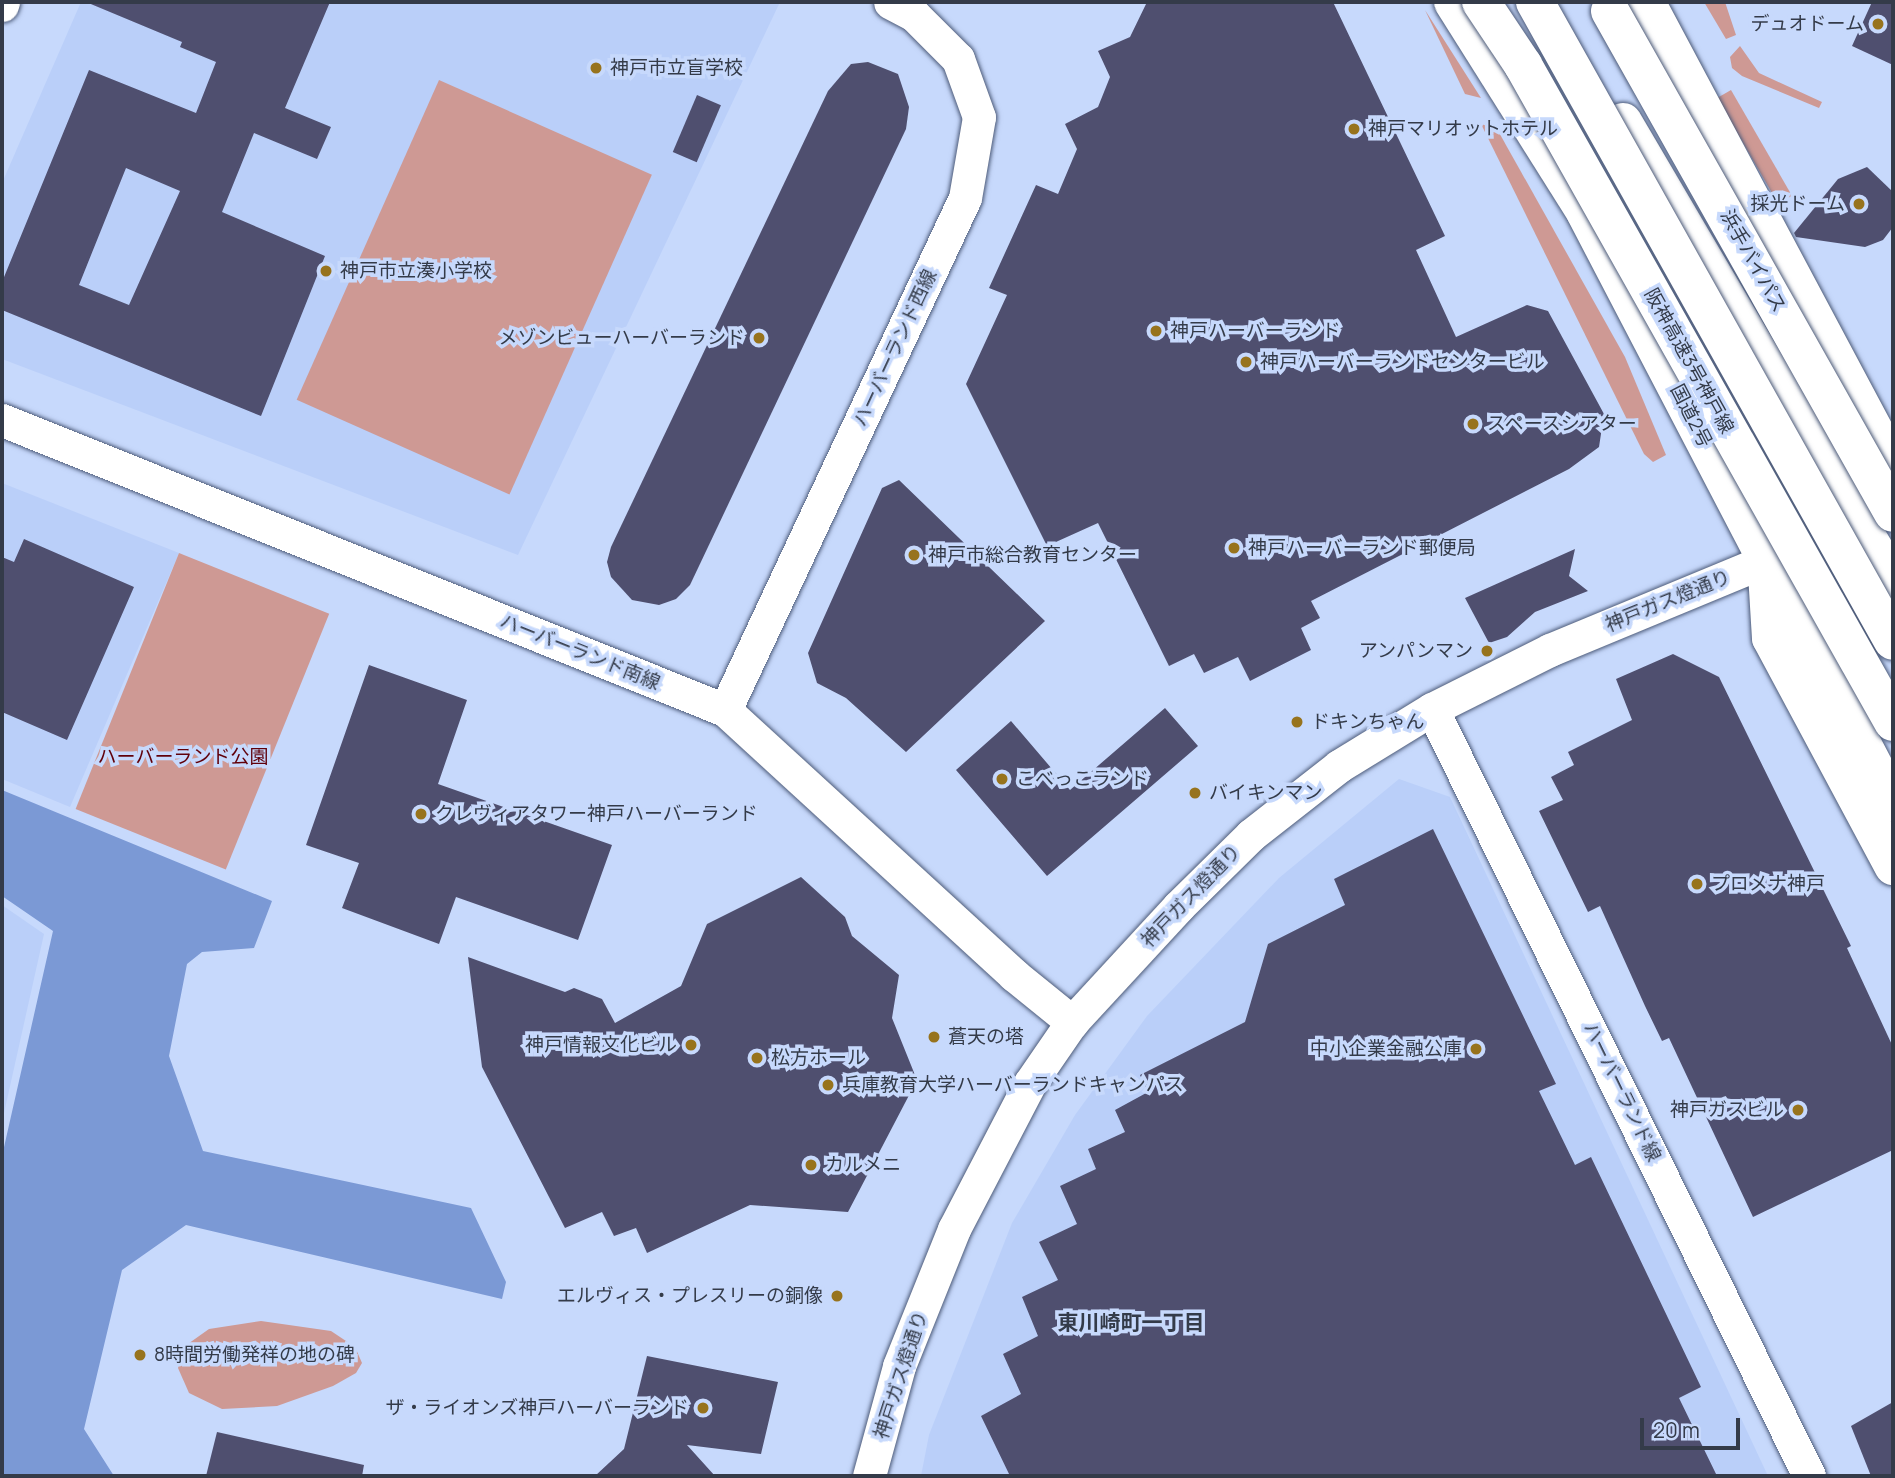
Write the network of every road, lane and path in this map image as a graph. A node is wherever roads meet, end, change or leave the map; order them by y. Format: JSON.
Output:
{"nodes":[{"id":1,"x":890,"y":2,"type":"edge"},
{"id":2,"x":1453,"y":2,"type":"edge"},
{"id":3,"x":1481,"y":2,"type":"edge"},
{"id":4,"x":1535,"y":2,"type":"edge"},
{"id":5,"x":1549,"y":2,"type":"edge"},
{"id":6,"x":1620,"y":5,"type":"edge"},
{"id":7,"x":2,"y":420,"type":"edge"},
{"id":8,"x":1893,"y":466,"type":"edge"},
{"id":9,"x":1883,"y":514,"type":"edge"},
{"id":10,"x":1766,"y":561,"type":"junction"},
{"id":11,"x":1893,"y":581,"type":"edge"},
{"id":12,"x":1893,"y":640,"type":"edge"},
{"id":13,"x":1432,"y":709,"type":"junction"},
{"id":14,"x":725,"y":710,"type":"junction"},
{"id":15,"x":1893,"y":722,"type":"edge"},
{"id":16,"x":1893,"y":803,"type":"edge"},
{"id":17,"x":1893,"y":866,"type":"edge"},
{"id":18,"x":1072,"y":1022,"type":"junction"},
{"id":19,"x":869,"y":1476,"type":"edge"},
{"id":20,"x":1810,"y":1476,"type":"edge"}],
"edges":[{"from":1,"to":14,"type":"street","name":"ハーバーランド西線"},
{"from":2,"to":10,"type":"highway","name":"国道2号"},
{"from":3,"to":15,"type":"highway","name":"阪神高速3号神戸線","bridge":true},
{"from":4,"to":12,"type":"highway","bridge":true},
{"from":5,"to":9,"type":"highway"},
{"from":6,"to":8,"type":"highway"},
{"from":6,"to":9,"type":"highway","name":"浜手バイパス","bridge":true},
{"from":7,"to":14,"type":"street","name":"ハーバーランド南線"},
{"from":9,"to":10,"type":"street","name":"神戸ガス燈通り"},
{"from":9,"to":11,"type":"highway"},
{"from":10,"to":13,"type":"street","name":"神戸ガス燈通り"},
{"from":10,"to":16,"type":"highway","name":"国道2号"},
{"from":10,"to":17,"type":"highway"},
{"from":13,"to":18,"type":"street","name":"神戸ガス燈通り"},
{"from":13,"to":20,"type":"street","name":"ハーバーランド線"},
{"from":14,"to":18,"type":"street","name":"ハーバーランド南線"},
{"from":18,"to":19,"type":"street","name":"神戸ガス燈通り"}]}
